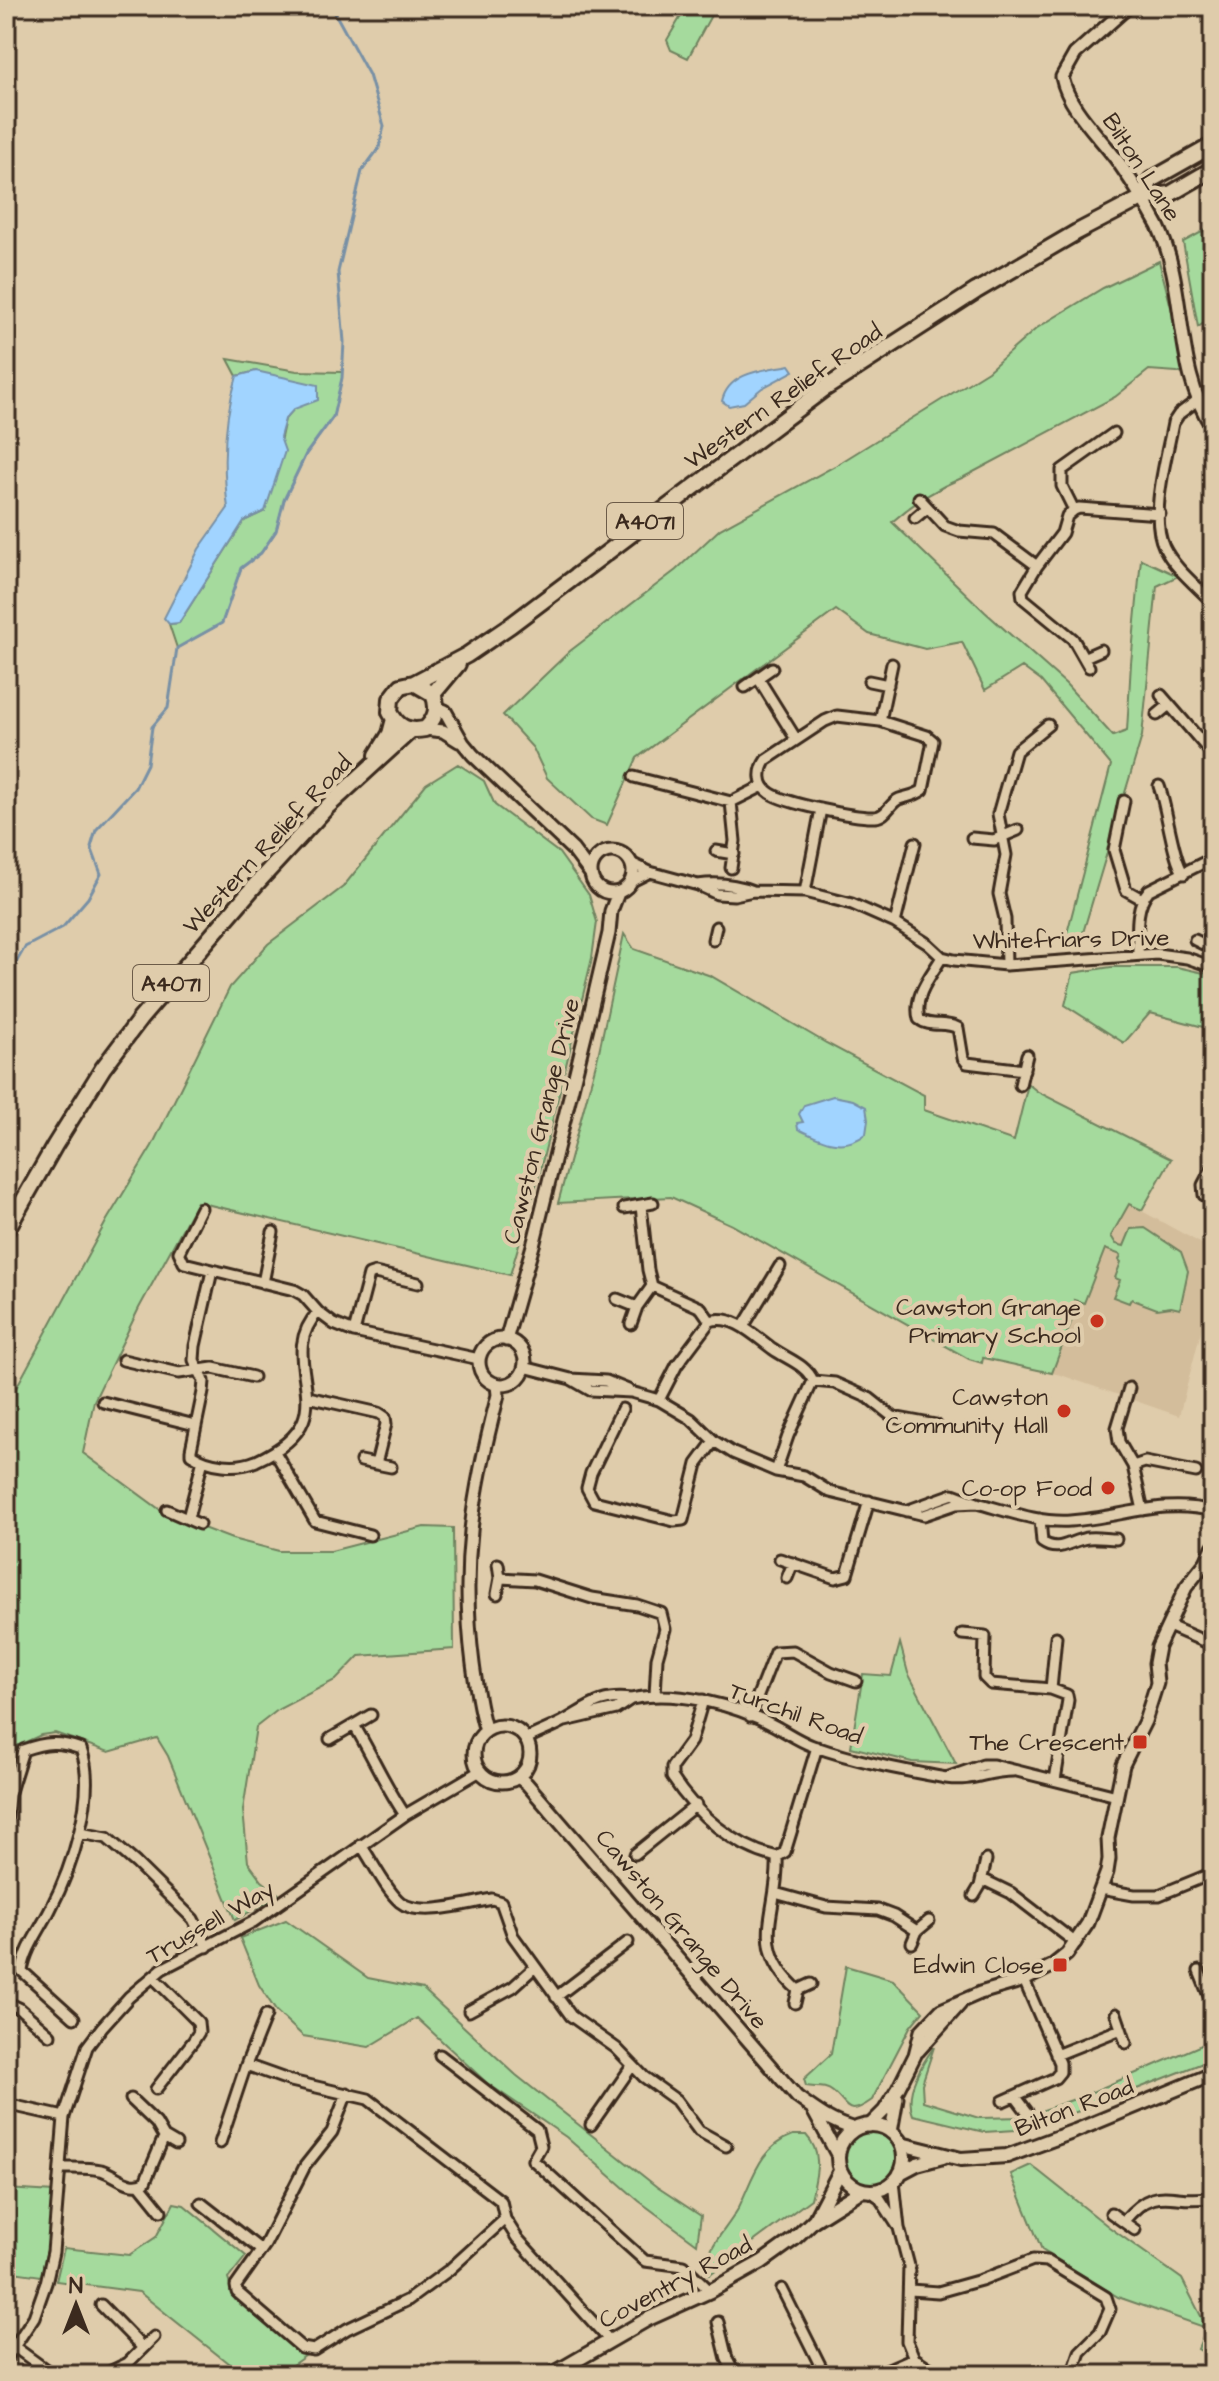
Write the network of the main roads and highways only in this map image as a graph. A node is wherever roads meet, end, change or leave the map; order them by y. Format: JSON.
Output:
{"nodes":[{"id":1,"x":1213,"y":145,"type":"edge"},
{"id":2,"x":1213,"y":169,"type":"edge"},
{"id":3,"x":1142,"y":198,"type":"junction"},
{"id":4,"x":467,"y":655,"type":"junction"},
{"id":5,"x":414,"y":683,"type":"junction"},
{"id":6,"x":435,"y":701,"type":"junction"},
{"id":7,"x":394,"y":719,"type":"junction"},
{"id":8,"x":418,"y":730,"type":"junction"},
{"id":9,"x":373,"y":763,"type":"junction"},
{"id":10,"x":6,"y":1231,"type":"edge"},
{"id":11,"x":1213,"y":2074,"type":"edge"},
{"id":12,"x":901,"y":2144,"type":"junction"},
{"id":13,"x":946,"y":2156,"type":"junction"},
{"id":14,"x":840,"y":2171,"type":"junction"},
{"id":15,"x":897,"y":2177,"type":"junction"},
{"id":16,"x":866,"y":2190,"type":"junction"},
{"id":17,"x":814,"y":2220,"type":"junction"},
{"id":18,"x":551,"y":2375,"type":"edge"}],
"edges":[{"from":1,"to":3,"type":"highway","name":"Western Relief Road","number":"A4071"},
{"from":2,"to":3,"type":"highway","name":"Western Relief Road","number":"A4071"},
{"from":3,"to":4,"type":"highway","name":"Western Relief Road","number":"A4071"},
{"from":4,"to":5,"type":"highway","name":"Western Relief Road","number":"A4071"},
{"from":4,"to":6,"type":"highway","name":"Western Relief Road","number":"A4071"},
{"from":5,"to":6,"type":"highway"},
{"from":5,"to":7,"type":"highway","number":"A4071"},
{"from":6,"to":8,"type":"highway","number":"A4071"},
{"from":7,"to":8,"type":"highway"},
{"from":7,"to":9,"type":"highway","name":"Western Relief Road","number":"A4071"},
{"from":8,"to":9,"type":"highway","name":"Western Relief Road","number":"A4071"},
{"from":9,"to":10,"type":"highway","name":"Western Relief Road","number":"A4071"},
{"from":11,"to":13,"type":"main road","name":"Bilton Road"},
{"from":12,"to":13,"type":"main road","name":"Bilton Road"},
{"from":12,"to":14,"type":"main road"},
{"from":12,"to":15,"type":"main road"},
{"from":13,"to":15,"type":"main road","name":"Bilton Road"},
{"from":14,"to":16,"type":"main road"},
{"from":14,"to":17,"type":"main road","name":"Coventry Road"},
{"from":15,"to":16,"type":"main road"},
{"from":16,"to":17,"type":"main road","name":"Coventry Road"},
{"from":17,"to":18,"type":"main road","name":"Coventry Road"}]}
